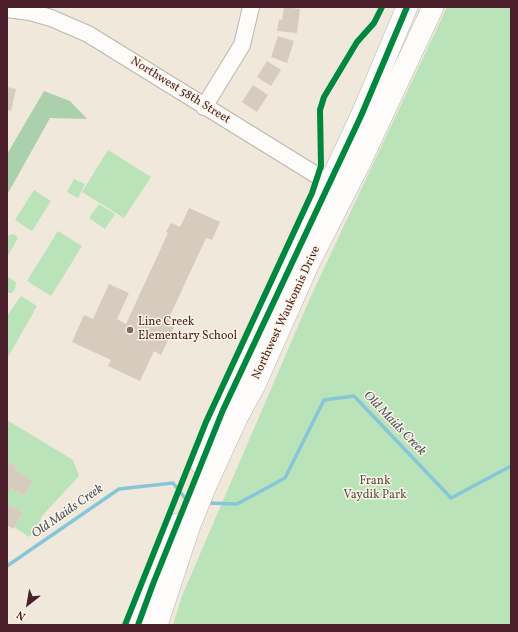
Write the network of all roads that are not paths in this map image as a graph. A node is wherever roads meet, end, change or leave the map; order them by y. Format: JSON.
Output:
{"nodes":[{"id":1,"x":251,"y":7,"type":"edge"},
{"id":2,"x":407,"y":7,"type":"edge"},
{"id":3,"x":433,"y":7,"type":"edge"},
{"id":4,"x":7,"y":9,"type":"edge"},
{"id":5,"x":204,"y":107,"type":"junction"},
{"id":6,"x":337,"y":188,"type":"junction"},
{"id":7,"x":138,"y":625,"type":"edge"},
{"id":8,"x":157,"y":625,"type":"edge"}],
"edges":[{"from":1,"to":5,"type":"street"},
{"from":2,"to":6,"type":"main road","name":"Northwest Waukomis Drive"},
{"from":3,"to":6,"type":"main road","name":"Northwest Waukomis Drive"},
{"from":4,"to":5,"type":"street","name":"Northwest 58th Street"},
{"from":5,"to":6,"type":"street","name":"Northwest 58th Street"},
{"from":6,"to":7,"type":"main road","name":"Northwest Waukomis Drive"},
{"from":6,"to":8,"type":"main road","name":"Northwest Waukomis Drive"}]}
